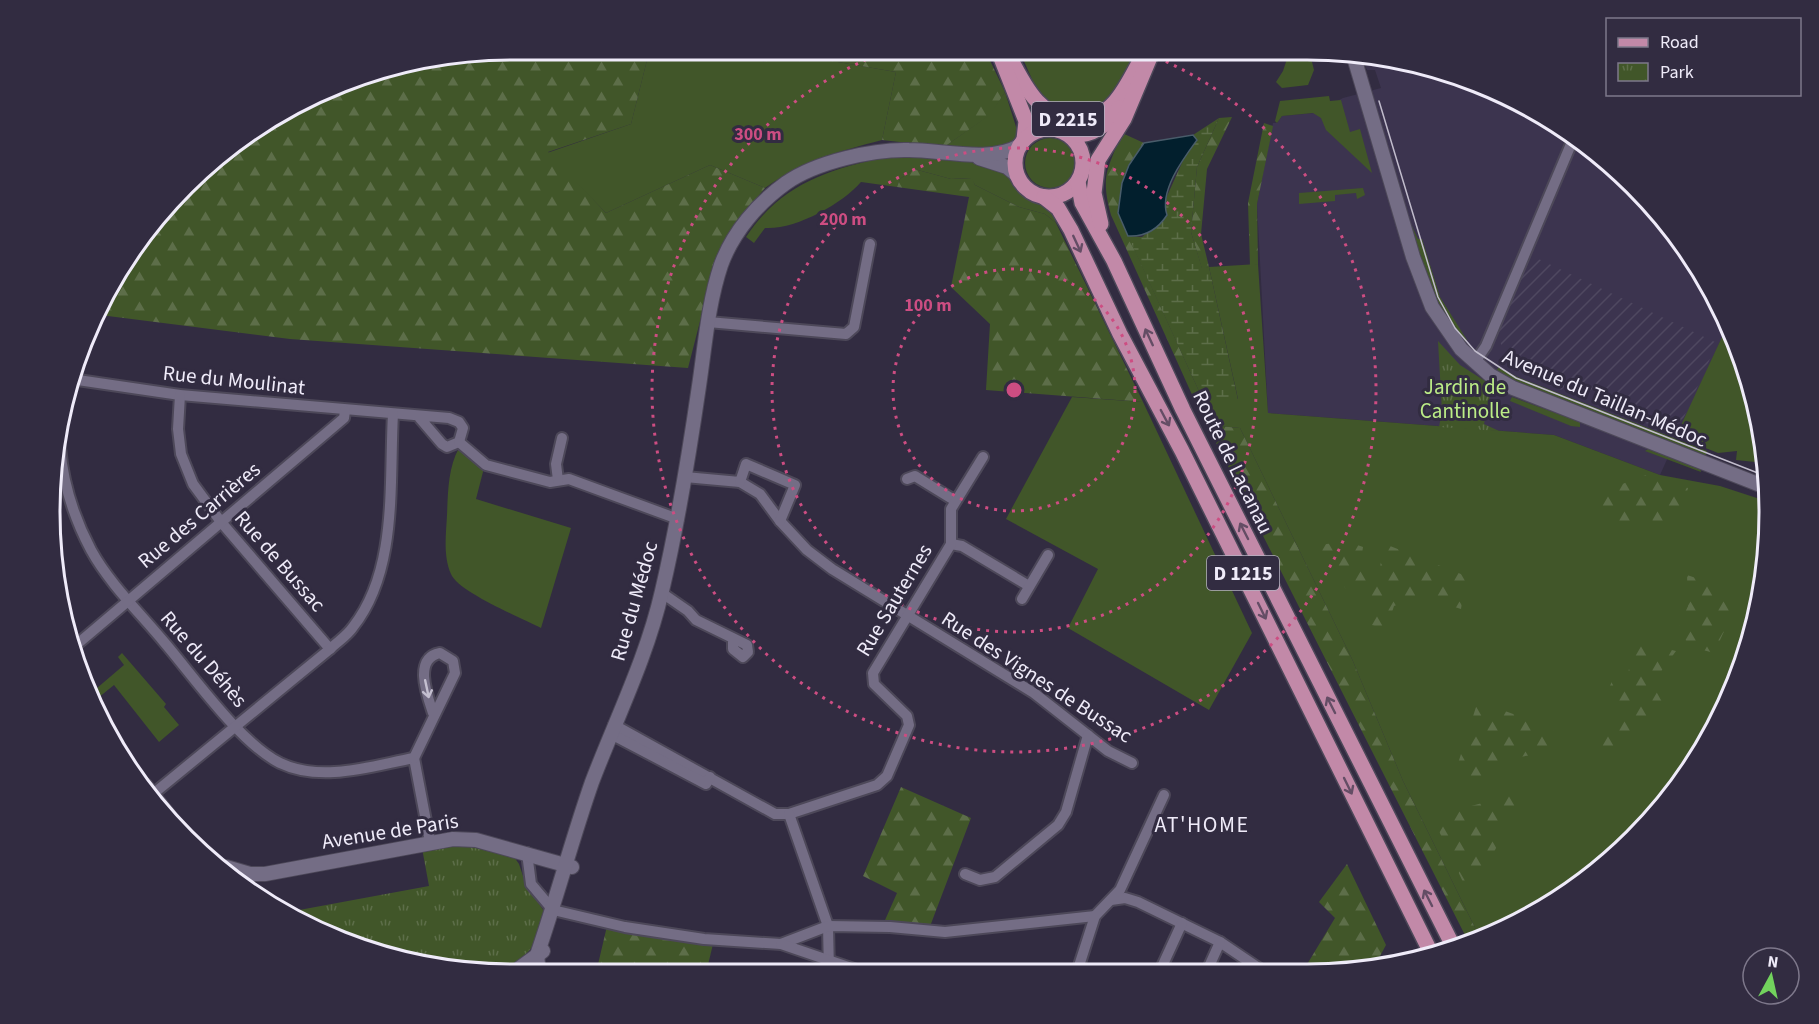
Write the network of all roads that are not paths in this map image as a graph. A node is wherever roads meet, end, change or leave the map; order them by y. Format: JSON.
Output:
{"nodes":[{"id":1,"x":1002,"y":60,"type":"edge"},
{"id":2,"x":1011,"y":60,"type":"edge"},
{"id":3,"x":1012,"y":60,"type":"edge"},
{"id":4,"x":1140,"y":60,"type":"edge"},
{"id":5,"x":1141,"y":60,"type":"edge"},
{"id":6,"x":1149,"y":60,"type":"edge"},
{"id":7,"x":1347,"y":62,"type":"edge"},
{"id":8,"x":1356,"y":63,"type":"edge"},
{"id":9,"x":1132,"y":100,"type":"junction"},
{"id":10,"x":1053,"y":128,"type":"junction"},
{"id":11,"x":1069,"y":135,"type":"junction"},
{"id":12,"x":1022,"y":143,"type":"junction"},
{"id":13,"x":1571,"y":145,"type":"edge"},
{"id":14,"x":968,"y":155,"type":"junction"},
{"id":15,"x":1084,"y":162,"type":"junction"},
{"id":16,"x":1018,"y":177,"type":"junction"},
{"id":17,"x":1078,"y":182,"type":"junction"},
{"id":18,"x":1044,"y":197,"type":"junction"},
{"id":19,"x":870,"y":244,"type":"dead end"},
{"id":20,"x":1413,"y":257,"type":"junction"},
{"id":21,"x":1114,"y":261,"type":"junction"},
{"id":22,"x":708,"y":322,"type":"junction"},
{"id":23,"x":1475,"y":362,"type":"junction"},
{"id":24,"x":79,"y":381,"type":"edge"},
{"id":25,"x":180,"y":395,"type":"junction"},
{"id":26,"x":345,"y":411,"type":"junction"},
{"id":27,"x":393,"y":414,"type":"junction"},
{"id":28,"x":418,"y":416,"type":"junction"},
{"id":29,"x":562,"y":438,"type":"dead end"},
{"id":30,"x":459,"y":442,"type":"junction"},
{"id":31,"x":983,"y":457,"type":"dead end"},
{"id":32,"x":63,"y":465,"type":"edge"},
{"id":33,"x":685,"y":477,"type":"junction"},
{"id":34,"x":907,"y":478,"type":"dead end"},
{"id":35,"x":558,"y":480,"type":"junction"},
{"id":36,"x":740,"y":482,"type":"junction"},
{"id":37,"x":1758,"y":484,"type":"edge"},
{"id":38,"x":954,"y":501,"type":"junction"},
{"id":39,"x":678,"y":519,"type":"junction"},
{"id":40,"x":780,"y":521,"type":"junction"},
{"id":41,"x":221,"y":522,"type":"junction"},
{"id":42,"x":951,"y":544,"type":"junction"},
{"id":43,"x":1048,"y":555,"type":"dead end"},
{"id":44,"x":1029,"y":586,"type":"junction"},
{"id":45,"x":662,"y":593,"type":"junction"},
{"id":46,"x":1022,"y":599,"type":"dead end"},
{"id":47,"x":129,"y":600,"type":"junction"},
{"id":48,"x":908,"y":616,"type":"junction"},
{"id":49,"x":733,"y":639,"type":"dead end"},
{"id":50,"x":79,"y":642,"type":"edge"},
{"id":51,"x":330,"y":649,"type":"junction"},
{"id":52,"x":433,"y":714,"type":"junction"},
{"id":53,"x":236,"y":726,"type":"junction"},
{"id":54,"x":612,"y":729,"type":"junction"},
{"id":55,"x":1088,"y":735,"type":"junction"},
{"id":56,"x":414,"y":758,"type":"junction"},
{"id":57,"x":1132,"y":763,"type":"dead end"},
{"id":58,"x":153,"y":787,"type":"edge"},
{"id":59,"x":1164,"y":795,"type":"dead end"},
{"id":60,"x":789,"y":814,"type":"junction"},
{"id":61,"x":430,"y":842,"type":"junction"},
{"id":62,"x":527,"y":853,"type":"junction"},
{"id":63,"x":566,"y":865,"type":"junction"},
{"id":64,"x":239,"y":872,"type":"edge"},
{"id":65,"x":964,"y":874,"type":"dead end"},
{"id":66,"x":1111,"y":900,"type":"junction"},
{"id":67,"x":557,"y":911,"type":"junction"},
{"id":68,"x":1095,"y":916,"type":"junction"},
{"id":69,"x":1182,"y":923,"type":"junction"},
{"id":70,"x":828,"y":926,"type":"junction"},
{"id":71,"x":1450,"y":941,"type":"edge"},
{"id":72,"x":1220,"y":942,"type":"junction"},
{"id":73,"x":782,"y":944,"type":"junction"},
{"id":74,"x":1428,"y":948,"type":"edge"},
{"id":75,"x":537,"y":955,"type":"junction"},
{"id":76,"x":525,"y":964,"type":"edge"},
{"id":77,"x":538,"y":964,"type":"edge"},
{"id":78,"x":823,"y":964,"type":"edge"},
{"id":79,"x":829,"y":964,"type":"edge"},
{"id":80,"x":1080,"y":964,"type":"edge"},
{"id":81,"x":1163,"y":964,"type":"edge"},
{"id":82,"x":1210,"y":964,"type":"edge"},
{"id":83,"x":1253,"y":964,"type":"edge"}],
"edges":[{"from":1,"to":12,"type":"main road"},
{"from":2,"to":10,"type":"main road"},
{"from":3,"to":4,"type":"main road","number":"D 2215"},
{"from":5,"to":11,"type":"main road","number":"D 2215"},
{"from":6,"to":9,"type":"main road","number":"D 2215"},
{"from":7,"to":20,"type":"street","name":"Avenue du Taillan-Médoc"},
{"from":8,"to":20,"type":"street","name":"Avenue du Taillan-Médoc"},
{"from":9,"to":15,"type":"main road","number":"D 2215"},
{"from":9,"to":21,"type":"main road","number":"D 2215"},
{"from":10,"to":11,"type":"main road"},
{"from":10,"to":12,"type":"main road"},
{"from":11,"to":15,"type":"main road"},
{"from":12,"to":14,"type":"street","name":"Rue du Médoc"},
{"from":12,"to":16,"type":"main road"},
{"from":13,"to":23,"type":"street"},
{"from":14,"to":16,"type":"street","name":"Rue du Médoc"},
{"from":14,"to":22,"type":"street","name":"Rue du Médoc"},
{"from":15,"to":17,"type":"main road"},
{"from":16,"to":18,"type":"main road"},
{"from":17,"to":18,"type":"main road"},
{"from":17,"to":21,"type":"main road","name":"Route de Lacanau","number":"D 1215"},
{"from":18,"to":74,"type":"main road","name":"Route de Lacanau","number":"D 1215","one_way":true},
{"from":19,"to":22,"type":"street"},
{"from":20,"to":23,"type":"street","name":"Avenue du Taillan-Médoc"},
{"from":71,"to":21,"type":"main road","name":"Route de Lacanau","number":"D 1215","one_way":true},
{"from":22,"to":33,"type":"street","name":"Rue du Médoc"},
{"from":23,"to":37,"type":"street","name":"Avenue du Taillan-Médoc"},
{"from":24,"to":25,"type":"street","name":"Rue du Moulinat"},
{"from":25,"to":26,"type":"street","name":"Rue du Moulinat"},
{"from":25,"to":41,"type":"street","name":"Rue de Bussac"},
{"from":26,"to":27,"type":"street","name":"Rue du Moulinat"},
{"from":26,"to":41,"type":"street","name":"Rue des Carrières"},
{"from":27,"to":28,"type":"street","name":"Rue du Moulinat"},
{"from":27,"to":51,"type":"street"},
{"from":28,"to":30,"type":"street"},
{"from":28,"to":30,"type":"street","name":"Rue du Moulinat"},
{"from":29,"to":35,"type":"street"},
{"from":30,"to":35,"type":"street"},
{"from":31,"to":38,"type":"street","name":"Rue Sauternes"},
{"from":32,"to":47,"type":"street","name":"Rue du Déhès"},
{"from":33,"to":36,"type":"street"},
{"from":33,"to":39,"type":"street","name":"Rue du Médoc"},
{"from":34,"to":38,"type":"street"},
{"from":35,"to":39,"type":"street"},
{"from":36,"to":40,"type":"street","name":"Rue des Vignes de Bussac"},
{"from":36,"to":40,"type":"street"},
{"from":38,"to":42,"type":"street","name":"Rue Sauternes"},
{"from":39,"to":45,"type":"street","name":"Rue du Médoc"},
{"from":40,"to":48,"type":"street","name":"Rue des Vignes de Bussac"},
{"from":41,"to":47,"type":"street","name":"Rue des Carrières"},
{"from":41,"to":51,"type":"street","name":"Rue de Bussac"},
{"from":42,"to":44,"type":"street"},
{"from":42,"to":48,"type":"street","name":"Rue Sauternes"},
{"from":43,"to":44,"type":"street"},
{"from":44,"to":46,"type":"street"},
{"from":45,"to":49,"type":"street"},
{"from":45,"to":54,"type":"street","name":"Rue du Médoc"},
{"from":47,"to":50,"type":"street","name":"Rue des Carrières"},
{"from":47,"to":53,"type":"street","name":"Rue du Déhès"},
{"from":48,"to":55,"type":"street","name":"Rue des Vignes de Bussac"},
{"from":48,"to":60,"type":"street","name":"Rue Sauternes"},
{"from":51,"to":53,"type":"street"},
{"from":52,"to":52,"type":"street","one_way":true},
{"from":52,"to":56,"type":"street"},
{"from":53,"to":56,"type":"street","name":"Rue du Déhès"},
{"from":53,"to":58,"type":"street"},
{"from":54,"to":60,"type":"street"},
{"from":54,"to":63,"type":"street","name":"Rue du Médoc"},
{"from":55,"to":57,"type":"street","name":"Rue des Vignes de Bussac"},
{"from":55,"to":65,"type":"street"},
{"from":56,"to":61,"type":"street"},
{"from":59,"to":66,"type":"street"},
{"from":60,"to":70,"type":"street"},
{"from":61,"to":62,"type":"street","name":"Avenue de Paris"},
{"from":61,"to":64,"type":"street","name":"Avenue de Paris"},
{"from":62,"to":63,"type":"street","name":"Avenue de Paris"},
{"from":62,"to":67,"type":"street"},
{"from":63,"to":67,"type":"street","name":"Rue du Médoc"},
{"from":66,"to":68,"type":"street"},
{"from":66,"to":69,"type":"street"},
{"from":67,"to":73,"type":"street"},
{"from":67,"to":75,"type":"street","name":"Rue du Médoc"},
{"from":68,"to":70,"type":"street"},
{"from":68,"to":80,"type":"street"},
{"from":69,"to":72,"type":"street"},
{"from":69,"to":81,"type":"street"},
{"from":70,"to":73,"type":"street"},
{"from":70,"to":79,"type":"street"},
{"from":72,"to":82,"type":"street"},
{"from":72,"to":83,"type":"street"},
{"from":73,"to":78,"type":"street"},
{"from":75,"to":76,"type":"street","name":"Rue du Médoc"},
{"from":75,"to":77,"type":"street"}]}
